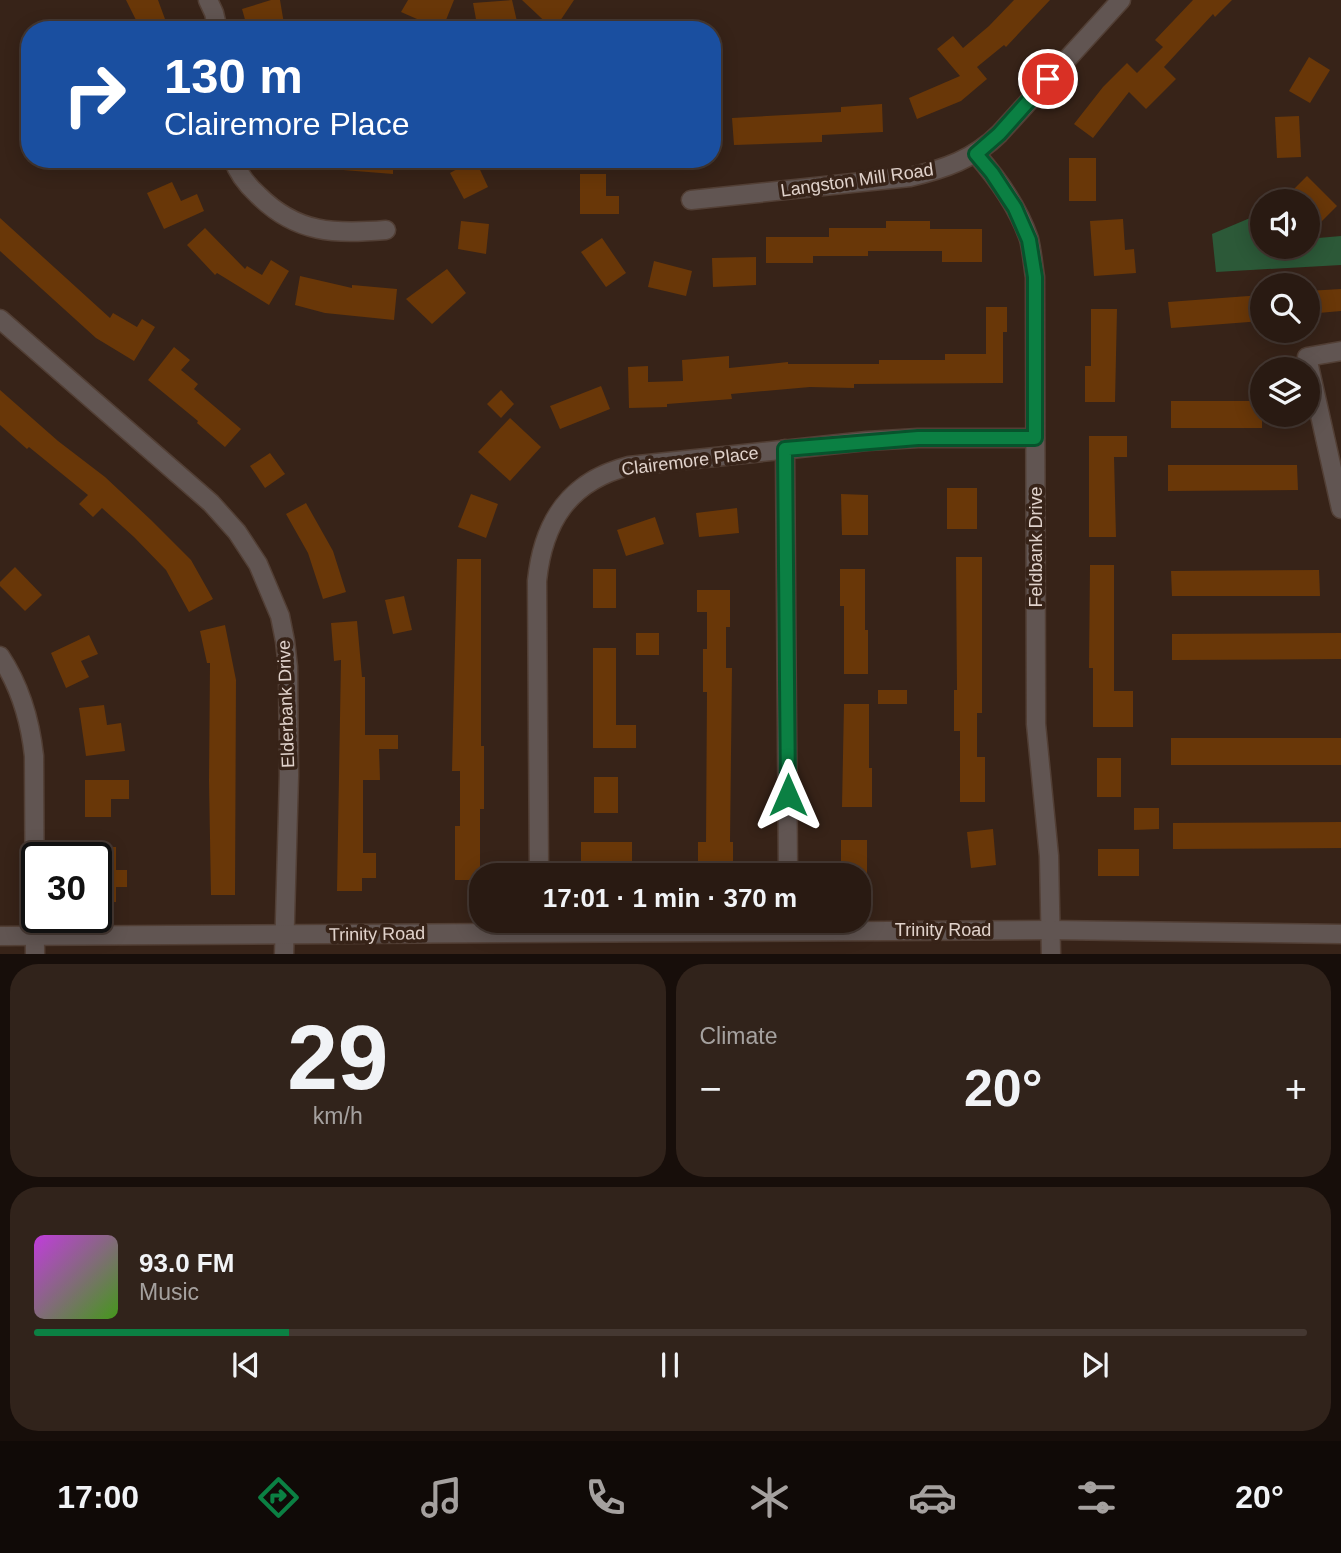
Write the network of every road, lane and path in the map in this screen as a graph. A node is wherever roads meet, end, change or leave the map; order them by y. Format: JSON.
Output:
{"nodes":[{"id":1,"x":208,"y":0,"type":"edge"},
{"id":2,"x":1121,"y":0,"type":"edge"},
{"id":3,"x":216,"y":21,"type":"edge"},
{"id":4,"x":976,"y":154,"type":"junction"},
{"id":5,"x":238,"y":168,"type":"edge"},
{"id":6,"x":691,"y":200,"type":"dead end"},
{"id":7,"x":386,"y":230,"type":"dead end"},
{"id":8,"x":0,"y":319,"type":"edge"},
{"id":9,"x":1341,"y":351,"type":"edge"},
{"id":10,"x":1035,"y":438,"type":"junction"},
{"id":11,"x":785,"y":449,"type":"junction"},
{"id":12,"x":1341,"y":509,"type":"edge"},
{"id":13,"x":0,"y":656,"type":"edge"},
{"id":14,"x":539,"y":863,"type":"edge"},
{"id":15,"x":788,"y":863,"type":"edge"},
{"id":16,"x":871,"y":926,"type":"edge"},
{"id":17,"x":469,"y":928,"type":"edge"},
{"id":18,"x":1051,"y":929,"type":"junction"},
{"id":19,"x":1341,"y":934,"type":"edge"},
{"id":20,"x":285,"y":935,"type":"junction"},
{"id":21,"x":0,"y":936,"type":"edge"},
{"id":22,"x":35,"y":945,"type":"edge"},
{"id":23,"x":285,"y":954,"type":"edge"},
{"id":24,"x":1051,"y":954,"type":"edge"}],
"edges":[{"from":1,"to":3,"type":"street"},
{"from":2,"to":4,"type":"street","name":"Langston Mill Road"},
{"from":4,"to":6,"type":"street","name":"Langston Mill Road"},
{"from":4,"to":10,"type":"street","name":"Feldbank Drive"},
{"from":5,"to":7,"type":"street"},
{"from":8,"to":20,"type":"street","name":"Elderbank Drive"},
{"from":9,"to":12,"type":"street"},
{"from":10,"to":11,"type":"street","name":"Clairemore Place"},
{"from":10,"to":18,"type":"street","name":"Feldbank Drive"},
{"from":11,"to":14,"type":"street","name":"Clairemore Place"},
{"from":11,"to":15,"type":"street"},
{"from":13,"to":22,"type":"street"},
{"from":16,"to":18,"type":"street","name":"Trinity Road"},
{"from":17,"to":20,"type":"street","name":"Trinity Road"},
{"from":18,"to":19,"type":"street","name":"Trinity Road"},
{"from":18,"to":24,"type":"street","name":"Feldbank Drive"},
{"from":20,"to":22,"type":"street","name":"Trinity Road"},
{"from":20,"to":23,"type":"street","name":"Elderbank Drive"},
{"from":21,"to":22,"type":"street","name":"Trinity Road"}]}
